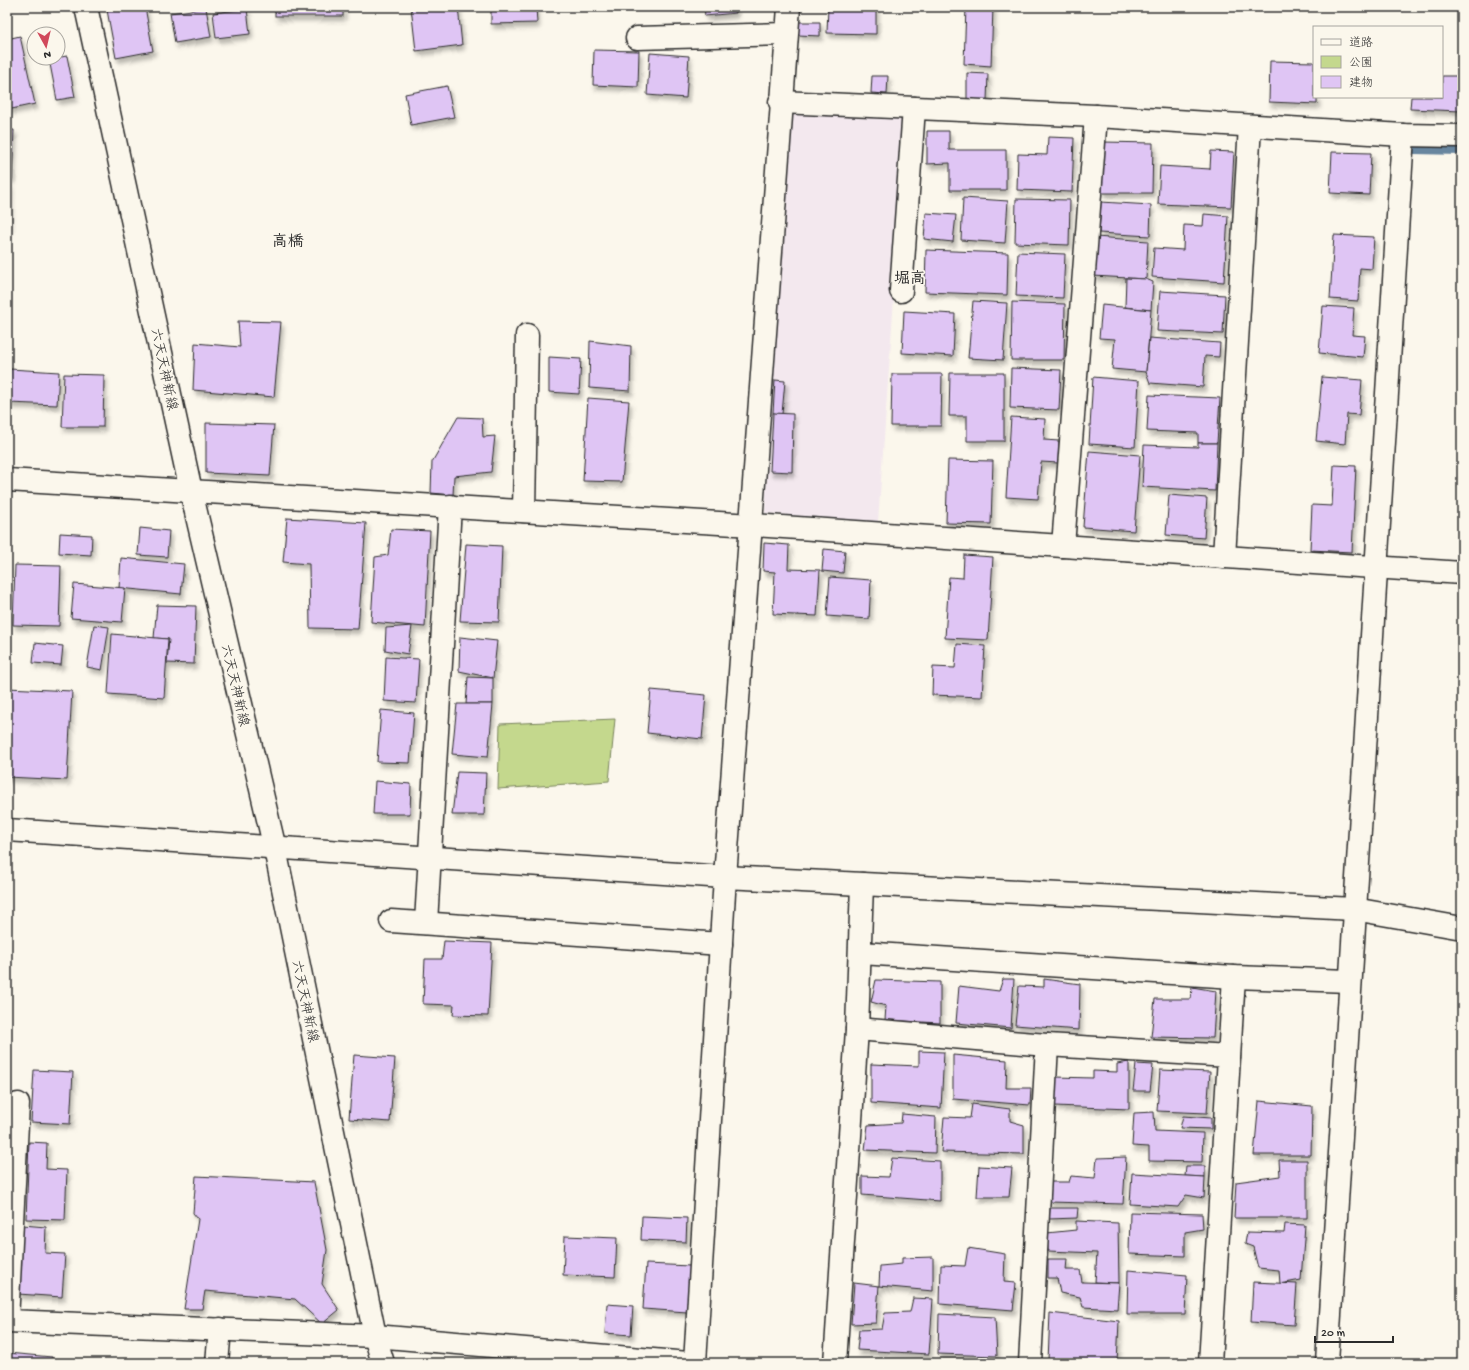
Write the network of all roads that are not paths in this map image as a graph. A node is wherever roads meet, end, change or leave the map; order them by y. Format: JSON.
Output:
{"nodes":[{"id":1,"x":86,"y":7,"type":"edge"},
{"id":2,"x":789,"y":7,"type":"edge"},
{"id":3,"x":786,"y":34,"type":"junction"},
{"id":4,"x":637,"y":38,"type":"dead end"},
{"id":5,"x":780,"y":102,"type":"junction"},
{"id":6,"x":914,"y":108,"type":"junction"},
{"id":7,"x":1096,"y":116,"type":"junction"},
{"id":8,"x":1250,"y":126,"type":"junction"},
{"id":9,"x":1403,"y":135,"type":"junction"},
{"id":10,"x":1462,"y":136,"type":"edge"},
{"id":11,"x":901,"y":291,"type":"dead end"},
{"id":12,"x":527,"y":335,"type":"dead end"},
{"id":13,"x":7,"y":480,"type":"edge"},
{"id":14,"x":191,"y":491,"type":"junction"},
{"id":15,"x":450,"y":506,"type":"junction"},
{"id":16,"x":524,"y":511,"type":"junction"},
{"id":17,"x":752,"y":525,"type":"junction"},
{"id":18,"x":1063,"y":546,"type":"junction"},
{"id":19,"x":1224,"y":557,"type":"junction"},
{"id":20,"x":1375,"y":568,"type":"junction"},
{"id":21,"x":1462,"y":573,"type":"edge"},
{"id":22,"x":7,"y":830,"type":"edge"},
{"id":23,"x":275,"y":849,"type":"junction"},
{"id":24,"x":430,"y":858,"type":"junction"},
{"id":25,"x":725,"y":877,"type":"junction"},
{"id":26,"x":862,"y":884,"type":"junction"},
{"id":27,"x":1354,"y":909,"type":"junction"},
{"id":28,"x":391,"y":921,"type":"dead end"},
{"id":29,"x":426,"y":923,"type":"junction"},
{"id":30,"x":1462,"y":928,"type":"edge"},
{"id":31,"x":721,"y":944,"type":"junction"},
{"id":32,"x":861,"y":953,"type":"junction"},
{"id":33,"x":1234,"y":976,"type":"junction"},
{"id":34,"x":1350,"y":981,"type":"junction"},
{"id":35,"x":857,"y":1029,"type":"junction"},
{"id":36,"x":1047,"y":1045,"type":"junction"},
{"id":37,"x":1229,"y":1056,"type":"junction"},
{"id":38,"x":18,"y":1104,"type":"dead end"},
{"id":39,"x":220,"y":1329,"type":"junction"},
{"id":40,"x":375,"y":1336,"type":"junction"},
{"id":41,"x":582,"y":1358,"type":"edge"},
{"id":42,"x":217,"y":1363,"type":"edge"},
{"id":43,"x":383,"y":1363,"type":"edge"},
{"id":44,"x":688,"y":1363,"type":"edge"},
{"id":45,"x":695,"y":1363,"type":"edge"},
{"id":46,"x":835,"y":1363,"type":"edge"},
{"id":47,"x":1030,"y":1363,"type":"edge"},
{"id":48,"x":1210,"y":1363,"type":"edge"},
{"id":49,"x":1327,"y":1363,"type":"edge"}],
"edges":[{"from":1,"to":14,"type":"street","name":"六天天神新線"},
{"from":2,"to":3,"type":"street"},
{"from":3,"to":4,"type":"street"},
{"from":3,"to":5,"type":"street"},
{"from":5,"to":6,"type":"street"},
{"from":5,"to":17,"type":"street"},
{"from":6,"to":7,"type":"street"},
{"from":6,"to":11,"type":"street"},
{"from":7,"to":8,"type":"street"},
{"from":7,"to":18,"type":"street"},
{"from":8,"to":9,"type":"street"},
{"from":8,"to":19,"type":"street"},
{"from":9,"to":10,"type":"street"},
{"from":9,"to":20,"type":"street"},
{"from":12,"to":16,"type":"street"},
{"from":13,"to":14,"type":"street"},
{"from":14,"to":15,"type":"street"},
{"from":14,"to":23,"type":"street","name":"六天天神新線"},
{"from":15,"to":16,"type":"street"},
{"from":15,"to":24,"type":"street"},
{"from":16,"to":17,"type":"street"},
{"from":17,"to":18,"type":"street"},
{"from":17,"to":25,"type":"street"},
{"from":18,"to":19,"type":"street"},
{"from":19,"to":20,"type":"street"},
{"from":20,"to":21,"type":"street"},
{"from":20,"to":27,"type":"street"},
{"from":22,"to":23,"type":"street"},
{"from":23,"to":24,"type":"street"},
{"from":23,"to":40,"type":"street","name":"六天天神新線"},
{"from":24,"to":25,"type":"street"},
{"from":24,"to":29,"type":"street"},
{"from":25,"to":26,"type":"street"},
{"from":25,"to":31,"type":"street"},
{"from":26,"to":27,"type":"street"},
{"from":26,"to":32,"type":"street"},
{"from":27,"to":30,"type":"street"},
{"from":27,"to":34,"type":"street"},
{"from":28,"to":29,"type":"street"},
{"from":29,"to":31,"type":"street"},
{"from":31,"to":45,"type":"street"},
{"from":32,"to":33,"type":"street"},
{"from":32,"to":35,"type":"street"},
{"from":33,"to":34,"type":"street"},
{"from":33,"to":37,"type":"street"},
{"from":34,"to":49,"type":"street"},
{"from":35,"to":36,"type":"street"},
{"from":35,"to":46,"type":"street"},
{"from":36,"to":37,"type":"street"},
{"from":36,"to":47,"type":"street"},
{"from":37,"to":48,"type":"street"},
{"from":38,"to":39,"type":"street"},
{"from":39,"to":40,"type":"street"},
{"from":39,"to":42,"type":"street"},
{"from":40,"to":41,"type":"street"},
{"from":40,"to":43,"type":"street","name":"六天天神新線"},
{"from":41,"to":44,"type":"street"}]}
